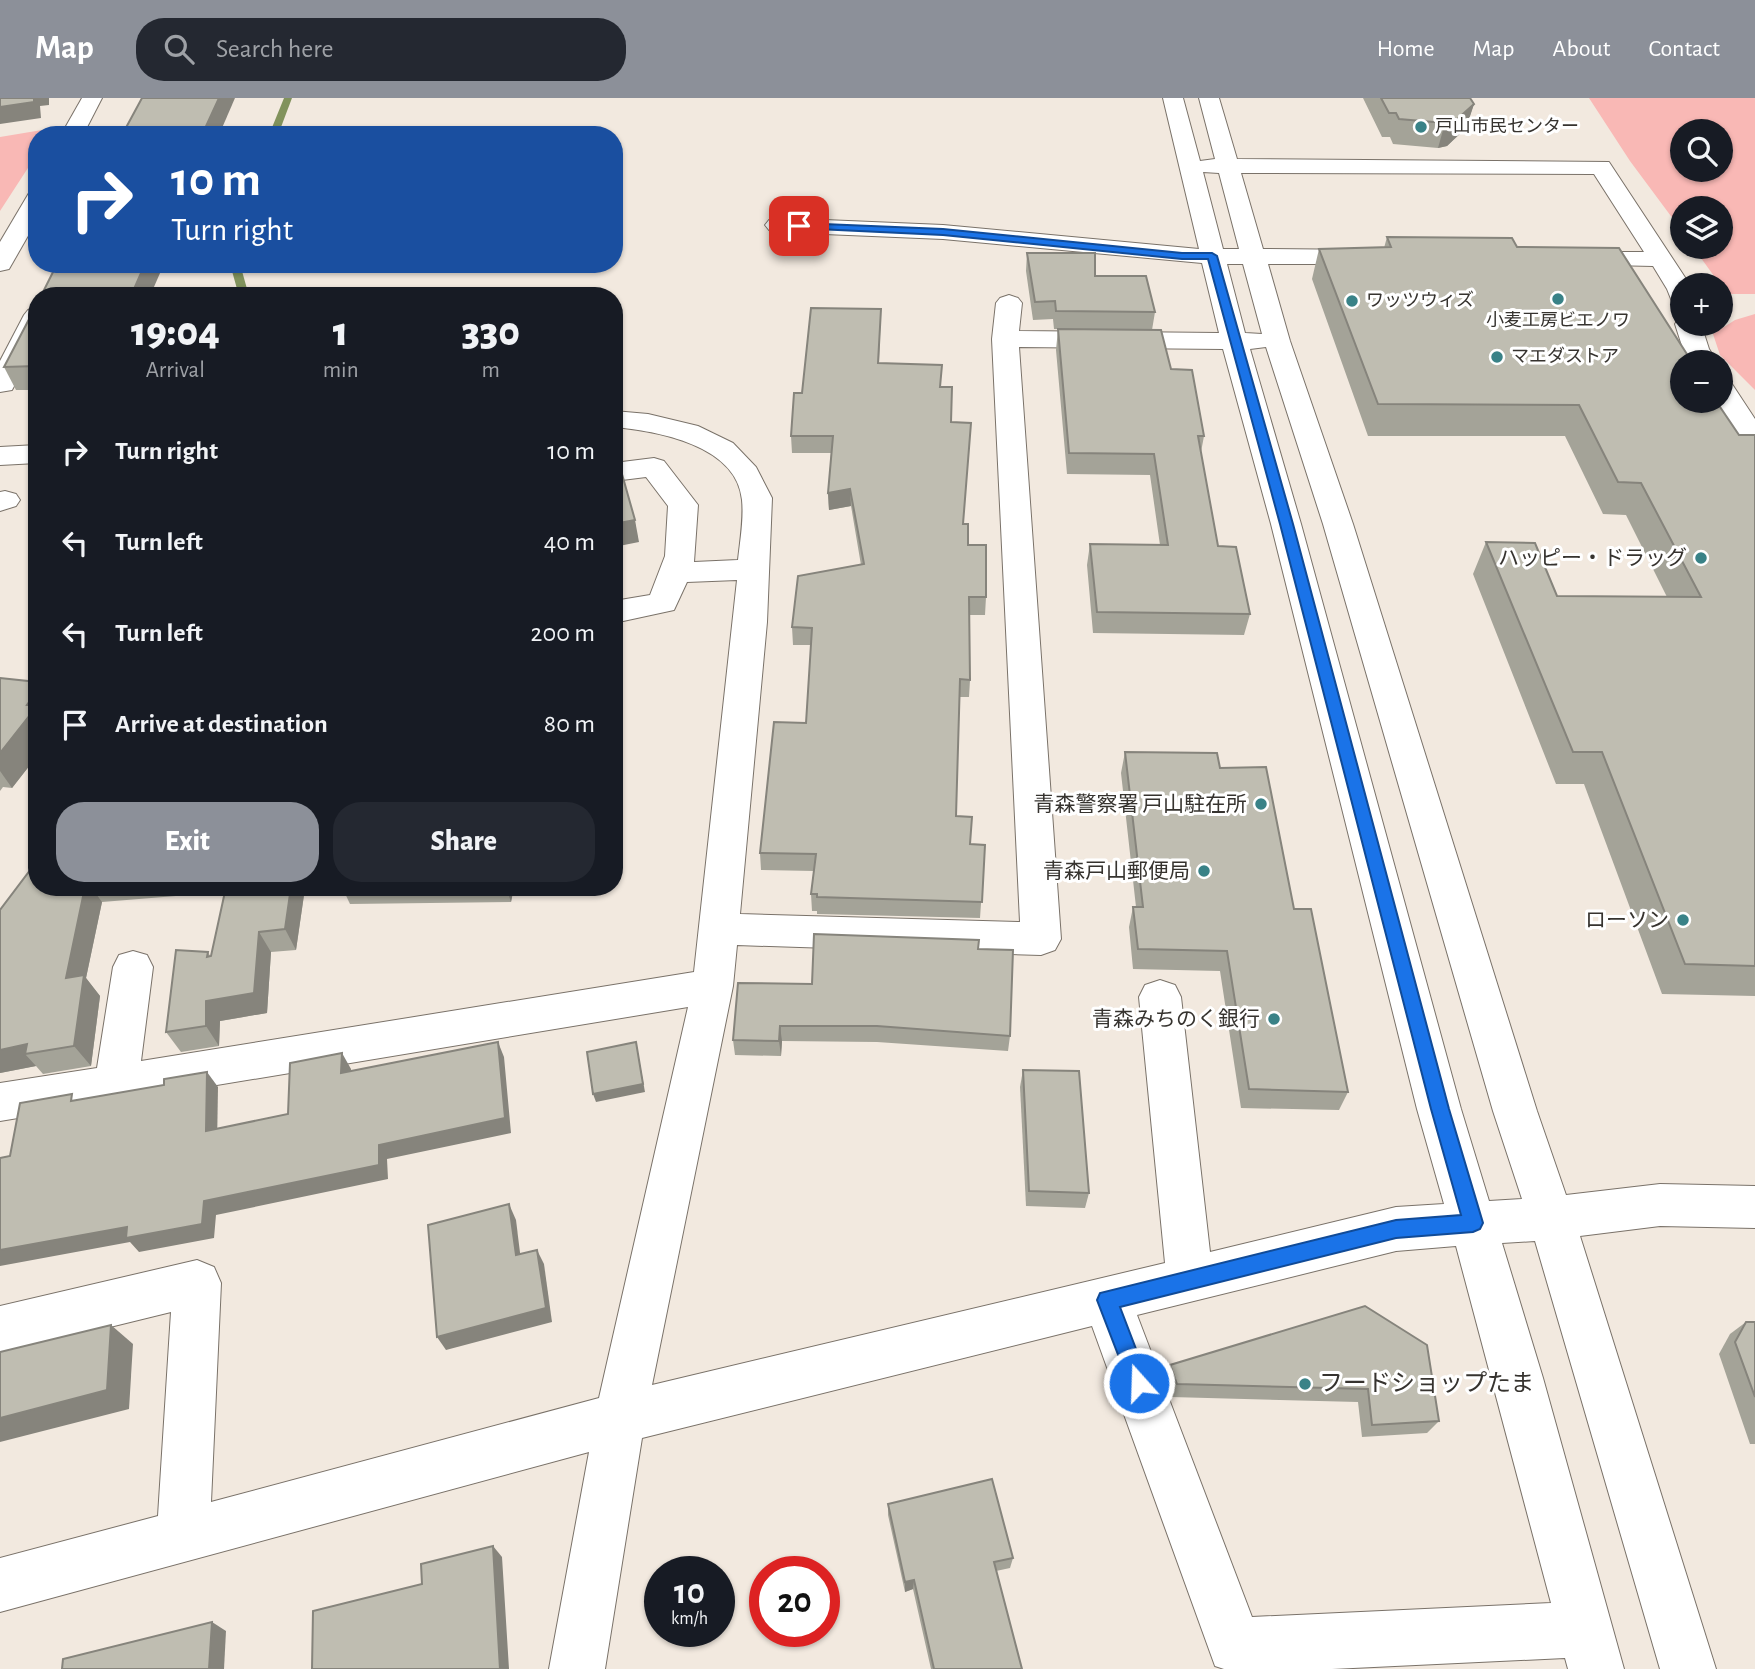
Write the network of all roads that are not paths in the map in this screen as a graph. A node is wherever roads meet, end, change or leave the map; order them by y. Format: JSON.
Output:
{"nodes":[{"id":1,"x":92,"y":98,"type":"edge"},
{"id":2,"x":1173,"y":98,"type":"edge"},
{"id":3,"x":1209,"y":98,"type":"edge"},
{"id":4,"x":77,"y":126,"type":"edge"},
{"id":5,"x":1189,"y":166,"type":"junction"},
{"id":6,"x":1229,"y":166,"type":"junction"},
{"id":7,"x":28,"y":215,"type":"edge"},
{"id":8,"x":777,"y":225,"type":"dead end"},
{"id":9,"x":18,"y":233,"type":"edge"},
{"id":10,"x":1212,"y":256,"type":"junction"},
{"id":11,"x":1254,"y":256,"type":"junction"},
{"id":12,"x":1391,"y":257,"type":"edge"},
{"id":13,"x":1546,"y":258,"type":"edge"},
{"id":14,"x":1660,"y":259,"type":"junction"},
{"id":15,"x":0,"y":264,"type":"edge"},
{"id":16,"x":1670,"y":275,"type":"edge"},
{"id":17,"x":1009,"y":303,"type":"dead end"},
{"id":18,"x":28,"y":333,"type":"edge"},
{"id":19,"x":1005,"y":338,"type":"junction"},
{"id":20,"x":1234,"y":341,"type":"junction"},
{"id":21,"x":1277,"y":341,"type":"junction"},
{"id":22,"x":2,"y":384,"type":"edge"},
{"id":23,"x":1733,"y":407,"type":"edge"},
{"id":24,"x":623,"y":420,"type":"edge"},
{"id":25,"x":1755,"y":441,"type":"edge"},
{"id":26,"x":28,"y":454,"type":"edge"},
{"id":27,"x":0,"y":456,"type":"edge"},
{"id":28,"x":623,"y":471,"type":"edge"},
{"id":29,"x":753,"y":569,"type":"junction"},
{"id":30,"x":674,"y":573,"type":"junction"},
{"id":31,"x":623,"y":610,"type":"edge"},
{"id":32,"x":719,"y":929,"type":"junction"},
{"id":33,"x":133,"y":967,"type":"dead end"},
{"id":34,"x":713,"y":986,"type":"junction"},
{"id":35,"x":1160,"y":997,"type":"dead end"},
{"id":36,"x":116,"y":1083,"type":"junction"},
{"id":37,"x":0,"y":1102,"type":"edge"},
{"id":38,"x":1755,"y":1207,"type":"edge"},
{"id":39,"x":1551,"y":1218,"type":"junction"},
{"id":40,"x":1473,"y":1223,"type":"junction"},
{"id":41,"x":1190,"y":1279,"type":"junction"},
{"id":42,"x":1107,"y":1300,"type":"junction"},
{"id":43,"x":0,"y":1330,"type":"edge"},
{"id":44,"x":620,"y":1418,"type":"junction"},
{"id":45,"x":183,"y":1536,"type":"junction"},
{"id":46,"x":0,"y":1585,"type":"edge"},
{"id":47,"x":1590,"y":1649,"type":"edge"},
{"id":48,"x":577,"y":1669,"type":"edge"},
{"id":49,"x":1688,"y":1669,"type":"edge"}],
"edges":[{"from":1,"to":4,"type":"street"},
{"from":2,"to":5,"type":"street"},
{"from":3,"to":6,"type":"street"},
{"from":5,"to":6,"type":"street"},
{"from":5,"to":10,"type":"street"},
{"from":6,"to":11,"type":"street"},
{"from":6,"to":14,"type":"street"},
{"from":7,"to":9,"type":"street"},
{"from":8,"to":10,"type":"street"},
{"from":9,"to":15,"type":"street"},
{"from":10,"to":11,"type":"street"},
{"from":10,"to":20,"type":"street"},
{"from":11,"to":12,"type":"street"},
{"from":11,"to":21,"type":"street"},
{"from":13,"to":14,"type":"street"},
{"from":14,"to":16,"type":"street"},
{"from":17,"to":19,"type":"street"},
{"from":18,"to":22,"type":"street"},
{"from":19,"to":20,"type":"street"},
{"from":19,"to":32,"type":"street"},
{"from":20,"to":21,"type":"street"},
{"from":20,"to":40,"type":"street"},
{"from":21,"to":39,"type":"street"},
{"from":23,"to":25,"type":"street"},
{"from":24,"to":29,"type":"street"},
{"from":26,"to":27,"type":"street"},
{"from":28,"to":30,"type":"street"},
{"from":29,"to":30,"type":"street"},
{"from":29,"to":32,"type":"street"},
{"from":30,"to":31,"type":"street"},
{"from":32,"to":34,"type":"street"},
{"from":33,"to":36,"type":"street"},
{"from":34,"to":36,"type":"street"},
{"from":34,"to":44,"type":"street"},
{"from":35,"to":41,"type":"street"},
{"from":36,"to":37,"type":"street"},
{"from":38,"to":39,"type":"street"},
{"from":39,"to":40,"type":"street"},
{"from":39,"to":49,"type":"street"},
{"from":40,"to":41,"type":"street"},
{"from":40,"to":47,"type":"street"},
{"from":41,"to":42,"type":"street"},
{"from":42,"to":44,"type":"street"},
{"from":42,"to":47,"type":"street"},
{"from":43,"to":45,"type":"street"},
{"from":44,"to":45,"type":"street"},
{"from":44,"to":48,"type":"street"},
{"from":45,"to":46,"type":"street"}]}
